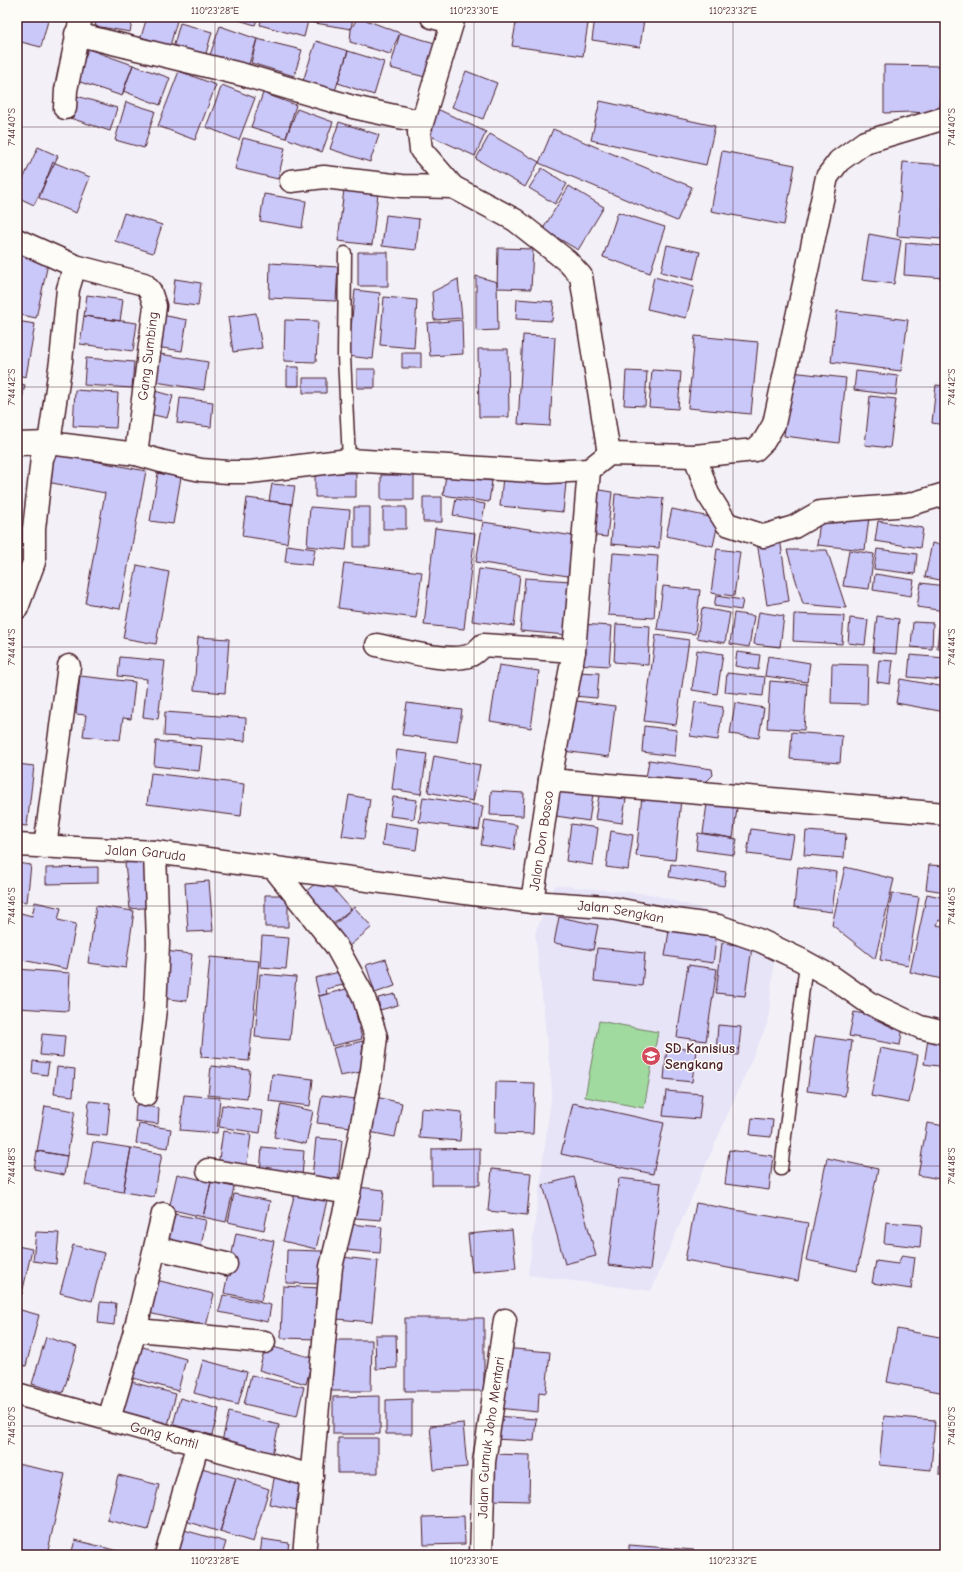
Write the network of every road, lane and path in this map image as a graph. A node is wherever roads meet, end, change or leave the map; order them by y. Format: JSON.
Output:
{"nodes":[{"id":1,"x":446,"y":19,"type":"edge"},
{"id":2,"x":79,"y":26,"type":"edge"},
{"id":3,"x":65,"y":108,"type":"dead end"},
{"id":4,"x":945,"y":118,"type":"edge"},
{"id":5,"x":422,"y":122,"type":"junction"},
{"id":6,"x":291,"y":181,"type":"dead end"},
{"id":7,"x":453,"y":187,"type":"junction"},
{"id":8,"x":17,"y":240,"type":"edge"},
{"id":9,"x":345,"y":253,"type":"dead end"},
{"id":10,"x":74,"y":266,"type":"junction"},
{"id":11,"x":49,"y":443,"type":"junction"},
{"id":12,"x":17,"y":444,"type":"edge"},
{"id":13,"x":136,"y":454,"type":"junction"},
{"id":14,"x":609,"y":454,"type":"junction"},
{"id":15,"x":695,"y":456,"type":"junction"},
{"id":16,"x":349,"y":460,"type":"junction"},
{"id":17,"x":589,"y":470,"type":"junction"},
{"id":18,"x":945,"y":494,"type":"edge"},
{"id":19,"x":17,"y":608,"type":"edge"},
{"id":20,"x":377,"y":645,"type":"dead end"},
{"id":21,"x":574,"y":652,"type":"junction"},
{"id":22,"x":69,"y":666,"type":"dead end"},
{"id":23,"x":550,"y":780,"type":"junction"},
{"id":24,"x":945,"y":814,"type":"edge"},
{"id":25,"x":17,"y":845,"type":"edge"},
{"id":26,"x":45,"y":847,"type":"junction"},
{"id":27,"x":155,"y":852,"type":"junction"},
{"id":28,"x":273,"y":867,"type":"junction"},
{"id":29,"x":532,"y":902,"type":"junction"},
{"id":30,"x":806,"y":963,"type":"junction"},
{"id":31,"x":945,"y":1033,"type":"edge"},
{"id":32,"x":145,"y":1095,"type":"dead end"},
{"id":33,"x":781,"y":1169,"type":"dead end"},
{"id":34,"x":208,"y":1170,"type":"dead end"},
{"id":35,"x":349,"y":1193,"type":"junction"},
{"id":36,"x":163,"y":1214,"type":"dead end"},
{"id":37,"x":156,"y":1248,"type":"junction"},
{"id":38,"x":226,"y":1264,"type":"dead end"},
{"id":39,"x":505,"y":1320,"type":"dead end"},
{"id":40,"x":135,"y":1331,"type":"junction"},
{"id":41,"x":264,"y":1342,"type":"dead end"},
{"id":42,"x":17,"y":1394,"type":"edge"},
{"id":43,"x":109,"y":1419,"type":"junction"},
{"id":44,"x":198,"y":1443,"type":"junction"},
{"id":45,"x":312,"y":1476,"type":"junction"},
{"id":46,"x":166,"y":1555,"type":"edge"},
{"id":47,"x":304,"y":1555,"type":"edge"},
{"id":48,"x":481,"y":1555,"type":"edge"}],
"edges":[{"from":1,"to":5,"type":"street"},
{"from":2,"to":3,"type":"street"},
{"from":2,"to":5,"type":"street"},
{"from":4,"to":15,"type":"street"},
{"from":5,"to":7,"type":"street"},
{"from":6,"to":7,"type":"street"},
{"from":7,"to":14,"type":"street"},
{"from":8,"to":10,"type":"street","name":"Gang Sumbing"},
{"from":9,"to":16,"type":"lane"},
{"from":10,"to":11,"type":"street"},
{"from":10,"to":13,"type":"street","name":"Gang Sumbing"},
{"from":11,"to":12,"type":"street"},
{"from":11,"to":13,"type":"street"},
{"from":11,"to":19,"type":"street"},
{"from":13,"to":16,"type":"street"},
{"from":14,"to":15,"type":"street"},
{"from":14,"to":17,"type":"street"},
{"from":15,"to":18,"type":"street"},
{"from":16,"to":17,"type":"street"},
{"from":17,"to":21,"type":"street","name":"Jalan Don Bosco"},
{"from":20,"to":21,"type":"street"},
{"from":21,"to":23,"type":"street","name":"Jalan Don Bosco"},
{"from":22,"to":26,"type":"street"},
{"from":23,"to":24,"type":"street"},
{"from":23,"to":29,"type":"street","name":"Jalan Don Bosco"},
{"from":25,"to":26,"type":"street","name":"Jalan Garuda"},
{"from":26,"to":27,"type":"street","name":"Jalan Garuda"},
{"from":27,"to":28,"type":"street","name":"Jalan Garuda"},
{"from":27,"to":32,"type":"street"},
{"from":28,"to":29,"type":"street","name":"Jalan Sengkan"},
{"from":28,"to":35,"type":"street"},
{"from":29,"to":30,"type":"street","name":"Jalan Sengkan"},
{"from":30,"to":31,"type":"street","name":"Jalan Sengkan"},
{"from":30,"to":33,"type":"lane"},
{"from":34,"to":35,"type":"street"},
{"from":35,"to":45,"type":"street"},
{"from":36,"to":37,"type":"street"},
{"from":37,"to":38,"type":"street"},
{"from":37,"to":40,"type":"street"},
{"from":39,"to":48,"type":"street","name":"Jalan Gumuk Joho Mentari"},
{"from":40,"to":41,"type":"street"},
{"from":40,"to":43,"type":"street"},
{"from":42,"to":43,"type":"street","name":"Gang Kantil"},
{"from":43,"to":44,"type":"street","name":"Gang Kantil"},
{"from":44,"to":45,"type":"street","name":"Gang Kantil"},
{"from":44,"to":46,"type":"street"},
{"from":45,"to":47,"type":"street"}]}
